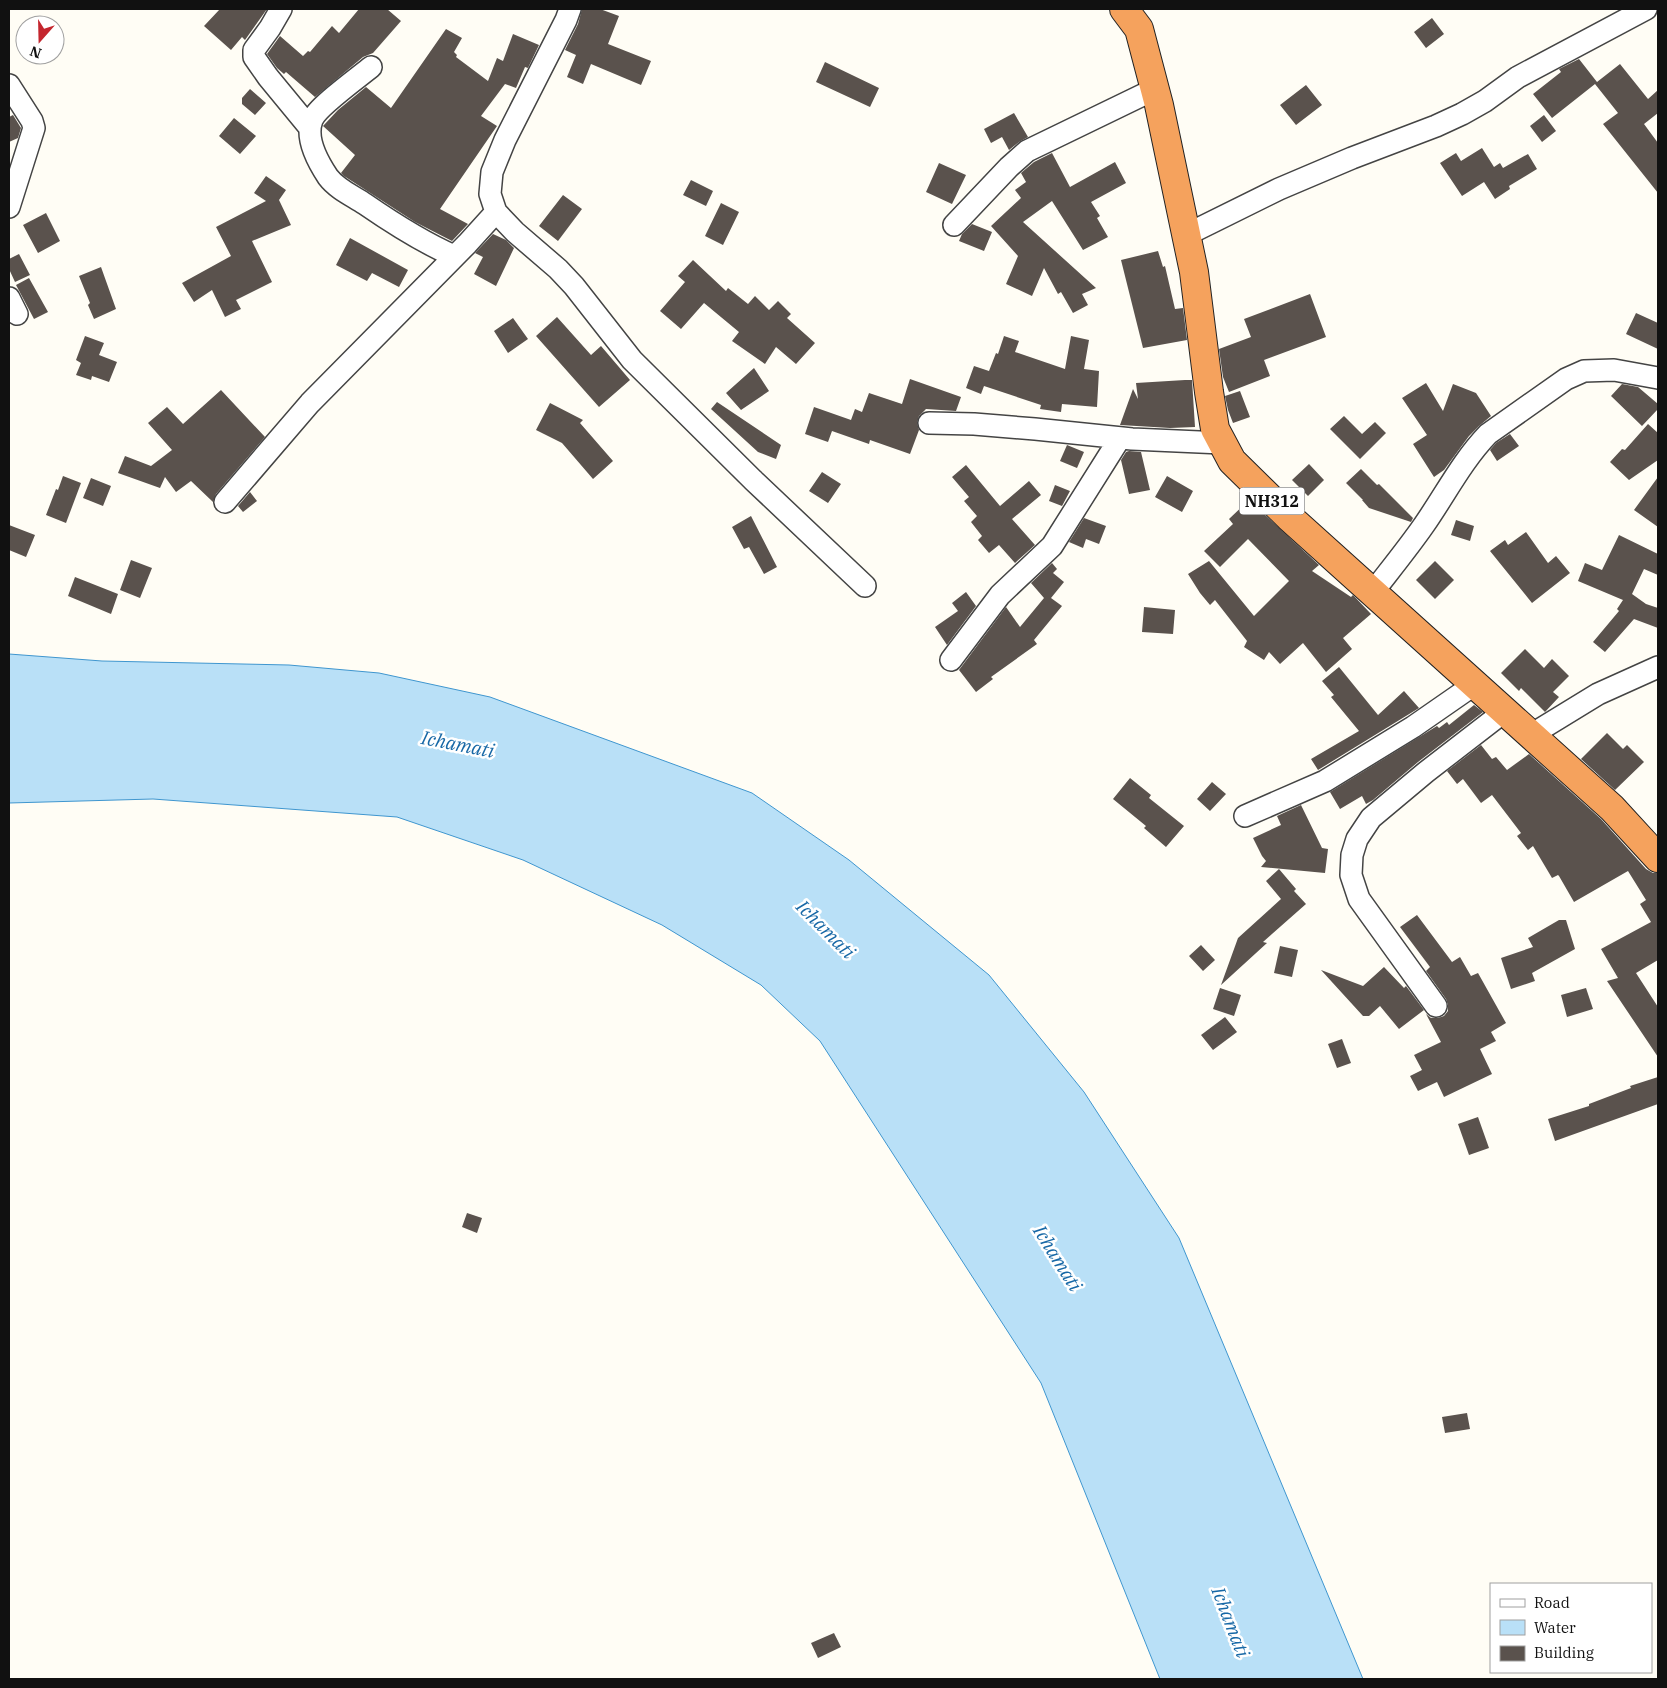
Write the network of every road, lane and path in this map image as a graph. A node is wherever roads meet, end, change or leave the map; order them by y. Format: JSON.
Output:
{"nodes":[{"id":1,"x":281,"y":9,"type":"edge"},
{"id":2,"x":570,"y":9,"type":"edge"},
{"id":3,"x":1124,"y":9,"type":"edge"},
{"id":4,"x":1646,"y":9,"type":"edge"},
{"id":5,"x":371,"y":67,"type":"dead end"},
{"id":6,"x":9,"y":85,"type":"edge"},
{"id":7,"x":1155,"y":89,"type":"junction"},
{"id":8,"x":310,"y":128,"type":"junction"},
{"id":9,"x":9,"y":207,"type":"edge"},
{"id":10,"x":496,"y":212,"type":"junction"},
{"id":11,"x":954,"y":226,"type":"dead end"},
{"id":12,"x":1186,"y":235,"type":"junction"},
{"id":13,"x":454,"y":256,"type":"junction"},
{"id":14,"x":1658,"y":378,"type":"edge"},
{"id":15,"x":929,"y":423,"type":"dead end"},
{"id":16,"x":1120,"y":438,"type":"junction"},
{"id":17,"x":1222,"y":442,"type":"junction"},
{"id":18,"x":225,"y":502,"type":"dead end"},
{"id":19,"x":864,"y":586,"type":"dead end"},
{"id":20,"x":1372,"y":592,"type":"junction"},
{"id":21,"x":951,"y":660,"type":"dead end"},
{"id":22,"x":1658,"y":667,"type":"edge"},
{"id":23,"x":1475,"y":684,"type":"junction"},
{"id":24,"x":1504,"y":711,"type":"junction"},
{"id":25,"x":1531,"y":735,"type":"junction"},
{"id":26,"x":1245,"y":816,"type":"dead end"},
{"id":27,"x":1658,"y":858,"type":"edge"},
{"id":28,"x":1436,"y":1006,"type":"dead end"}],
"edges":[{"from":1,"to":8,"type":"street"},
{"from":2,"to":10,"type":"street"},
{"from":3,"to":7,"type":"highway","number":"NH312"},
{"from":4,"to":12,"type":"street"},
{"from":5,"to":8,"type":"street"},
{"from":6,"to":9,"type":"street"},
{"from":7,"to":11,"type":"street"},
{"from":7,"to":12,"type":"highway","number":"NH312"},
{"from":8,"to":13,"type":"street"},
{"from":10,"to":13,"type":"street"},
{"from":10,"to":19,"type":"street"},
{"from":12,"to":17,"type":"highway","number":"NH312"},
{"from":13,"to":18,"type":"street"},
{"from":14,"to":20,"type":"street"},
{"from":15,"to":16,"type":"street"},
{"from":16,"to":17,"type":"street"},
{"from":16,"to":21,"type":"street"},
{"from":17,"to":20,"type":"highway","number":"NH312"},
{"from":20,"to":23,"type":"highway","number":"NH312"},
{"from":22,"to":25,"type":"street"},
{"from":23,"to":24,"type":"highway","number":"NH312"},
{"from":23,"to":26,"type":"street"},
{"from":24,"to":25,"type":"highway","number":"NH312"},
{"from":24,"to":28,"type":"street"},
{"from":25,"to":27,"type":"highway","number":"NH312"}]}
